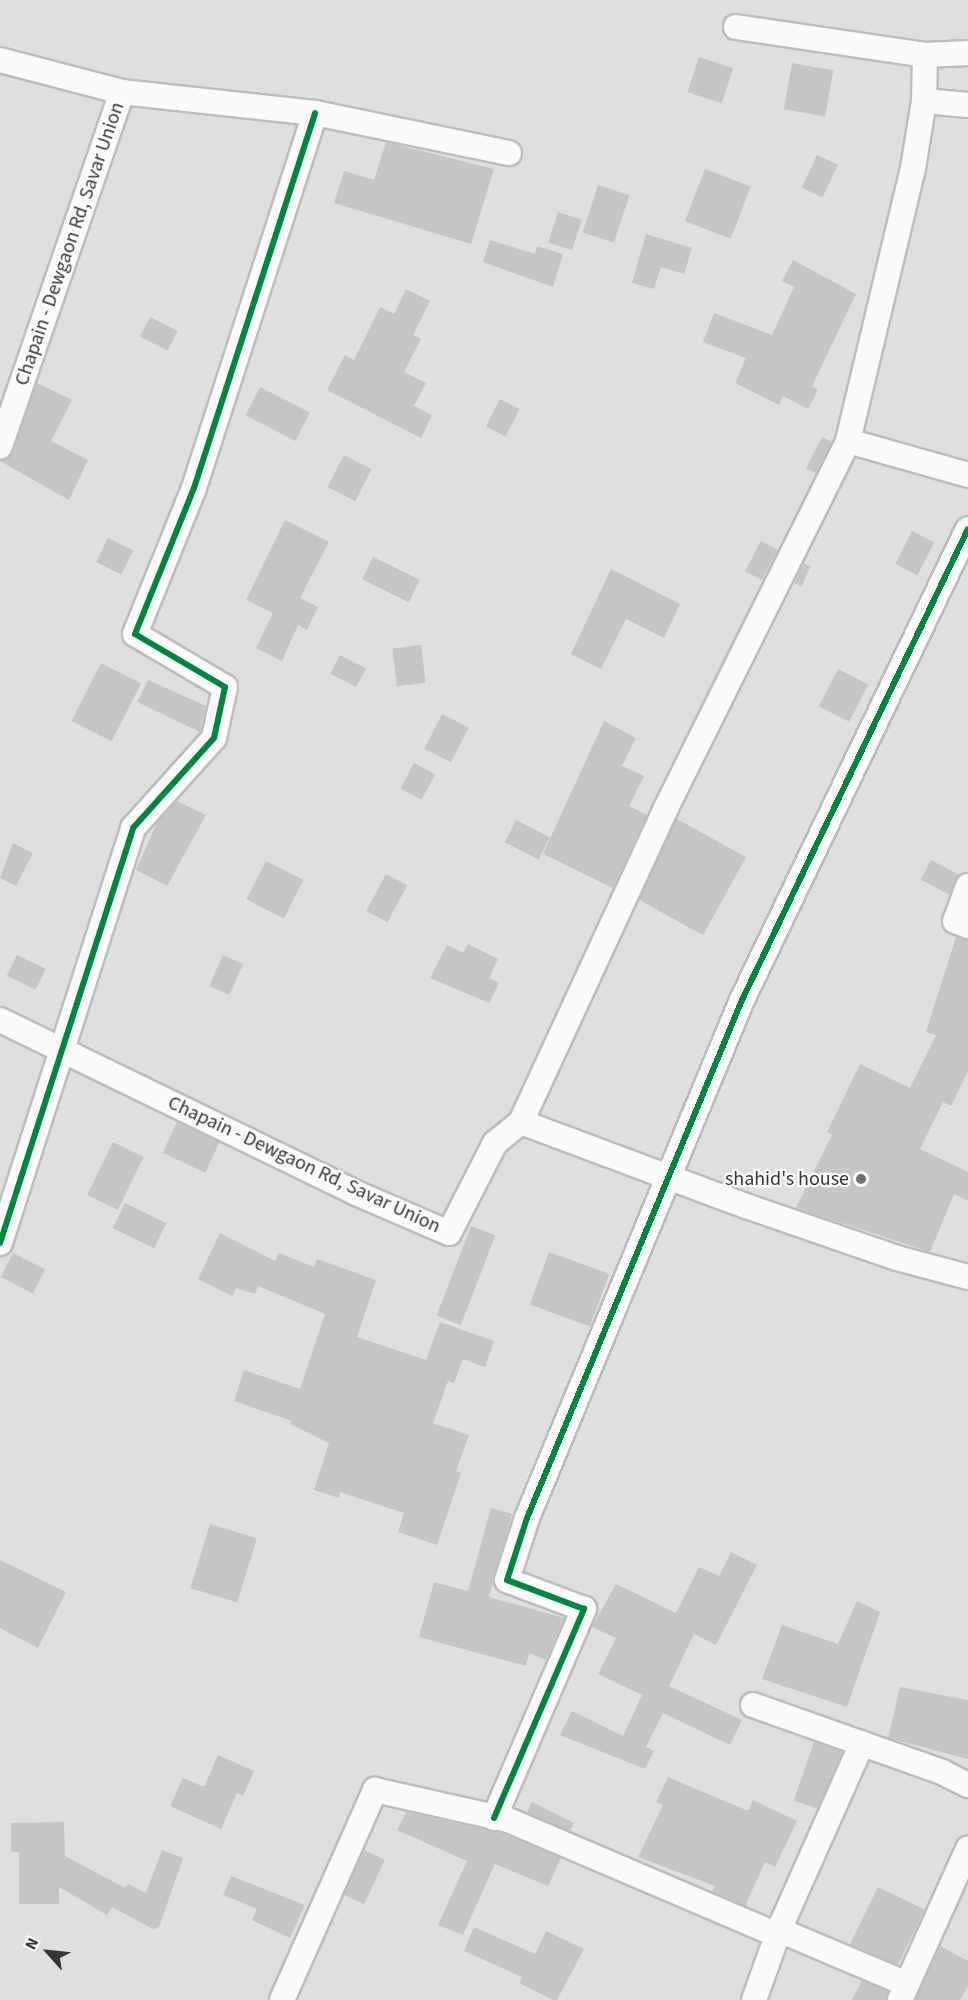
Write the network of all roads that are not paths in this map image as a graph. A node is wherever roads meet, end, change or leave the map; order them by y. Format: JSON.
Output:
{"nodes":[{"id":1,"x":736,"y":27,"type":"dead end"},
{"id":2,"x":968,"y":53,"type":"edge"},
{"id":3,"x":925,"y":56,"type":"junction"},
{"id":4,"x":0,"y":60,"type":"edge"},
{"id":5,"x":122,"y":92,"type":"junction"},
{"id":6,"x":924,"y":101,"type":"junction"},
{"id":7,"x":968,"y":105,"type":"edge"},
{"id":8,"x":315,"y":113,"type":"junction"},
{"id":9,"x":509,"y":153,"type":"dead end"},
{"id":10,"x":848,"y":441,"type":"junction"},
{"id":11,"x":0,"y":447,"type":"edge"},
{"id":12,"x":968,"y":475,"type":"edge"},
{"id":13,"x":968,"y":529,"type":"edge"},
{"id":14,"x":968,"y":886,"type":"edge"},
{"id":15,"x":968,"y":926,"type":"edge"},
{"id":16,"x":0,"y":1020,"type":"edge"},
{"id":17,"x":62,"y":1053,"type":"junction"},
{"id":18,"x":521,"y":1122,"type":"junction"},
{"id":19,"x":665,"y":1178,"type":"junction"},
{"id":20,"x":0,"y":1243,"type":"edge"},
{"id":21,"x":968,"y":1277,"type":"edge"},
{"id":22,"x":753,"y":1705,"type":"dead end"},
{"id":23,"x":862,"y":1744,"type":"junction"},
{"id":24,"x":968,"y":1785,"type":"edge"},
{"id":25,"x":495,"y":1818,"type":"junction"},
{"id":26,"x":968,"y":1849,"type":"edge"},
{"id":27,"x":960,"y":1888,"type":"edge"},
{"id":28,"x":778,"y":1933,"type":"junction"},
{"id":29,"x":903,"y":1992,"type":"edge"},
{"id":30,"x":282,"y":2000,"type":"edge"},
{"id":31,"x":754,"y":2000,"type":"edge"}],
"edges":[{"from":1,"to":3,"type":"street"},
{"from":2,"to":3,"type":"street"},
{"from":3,"to":6,"type":"street"},
{"from":4,"to":5,"type":"street","name":"Chapain - Dewgaon Rd, Savar Union"},
{"from":5,"to":8,"type":"street"},
{"from":5,"to":11,"type":"street","name":"Chapain - Dewgaon Rd, Savar Union"},
{"from":6,"to":7,"type":"street"},
{"from":6,"to":10,"type":"street"},
{"from":8,"to":9,"type":"street"},
{"from":8,"to":17,"type":"street"},
{"from":10,"to":12,"type":"street"},
{"from":10,"to":18,"type":"street"},
{"from":13,"to":19,"type":"street"},
{"from":14,"to":15,"type":"street"},
{"from":16,"to":17,"type":"street","name":"Chapain - Dewgaon Rd, Savar Union"},
{"from":17,"to":18,"type":"street","name":"Chapain - Dewgaon Rd, Savar Union"},
{"from":17,"to":20,"type":"street"},
{"from":18,"to":19,"type":"street"},
{"from":19,"to":21,"type":"street"},
{"from":19,"to":25,"type":"street"},
{"from":22,"to":23,"type":"street"},
{"from":23,"to":24,"type":"street"},
{"from":23,"to":28,"type":"street"},
{"from":25,"to":28,"type":"street"},
{"from":25,"to":30,"type":"street"},
{"from":26,"to":27,"type":"street"},
{"from":27,"to":29,"type":"street"},
{"from":28,"to":29,"type":"street"},
{"from":28,"to":31,"type":"street"}]}
